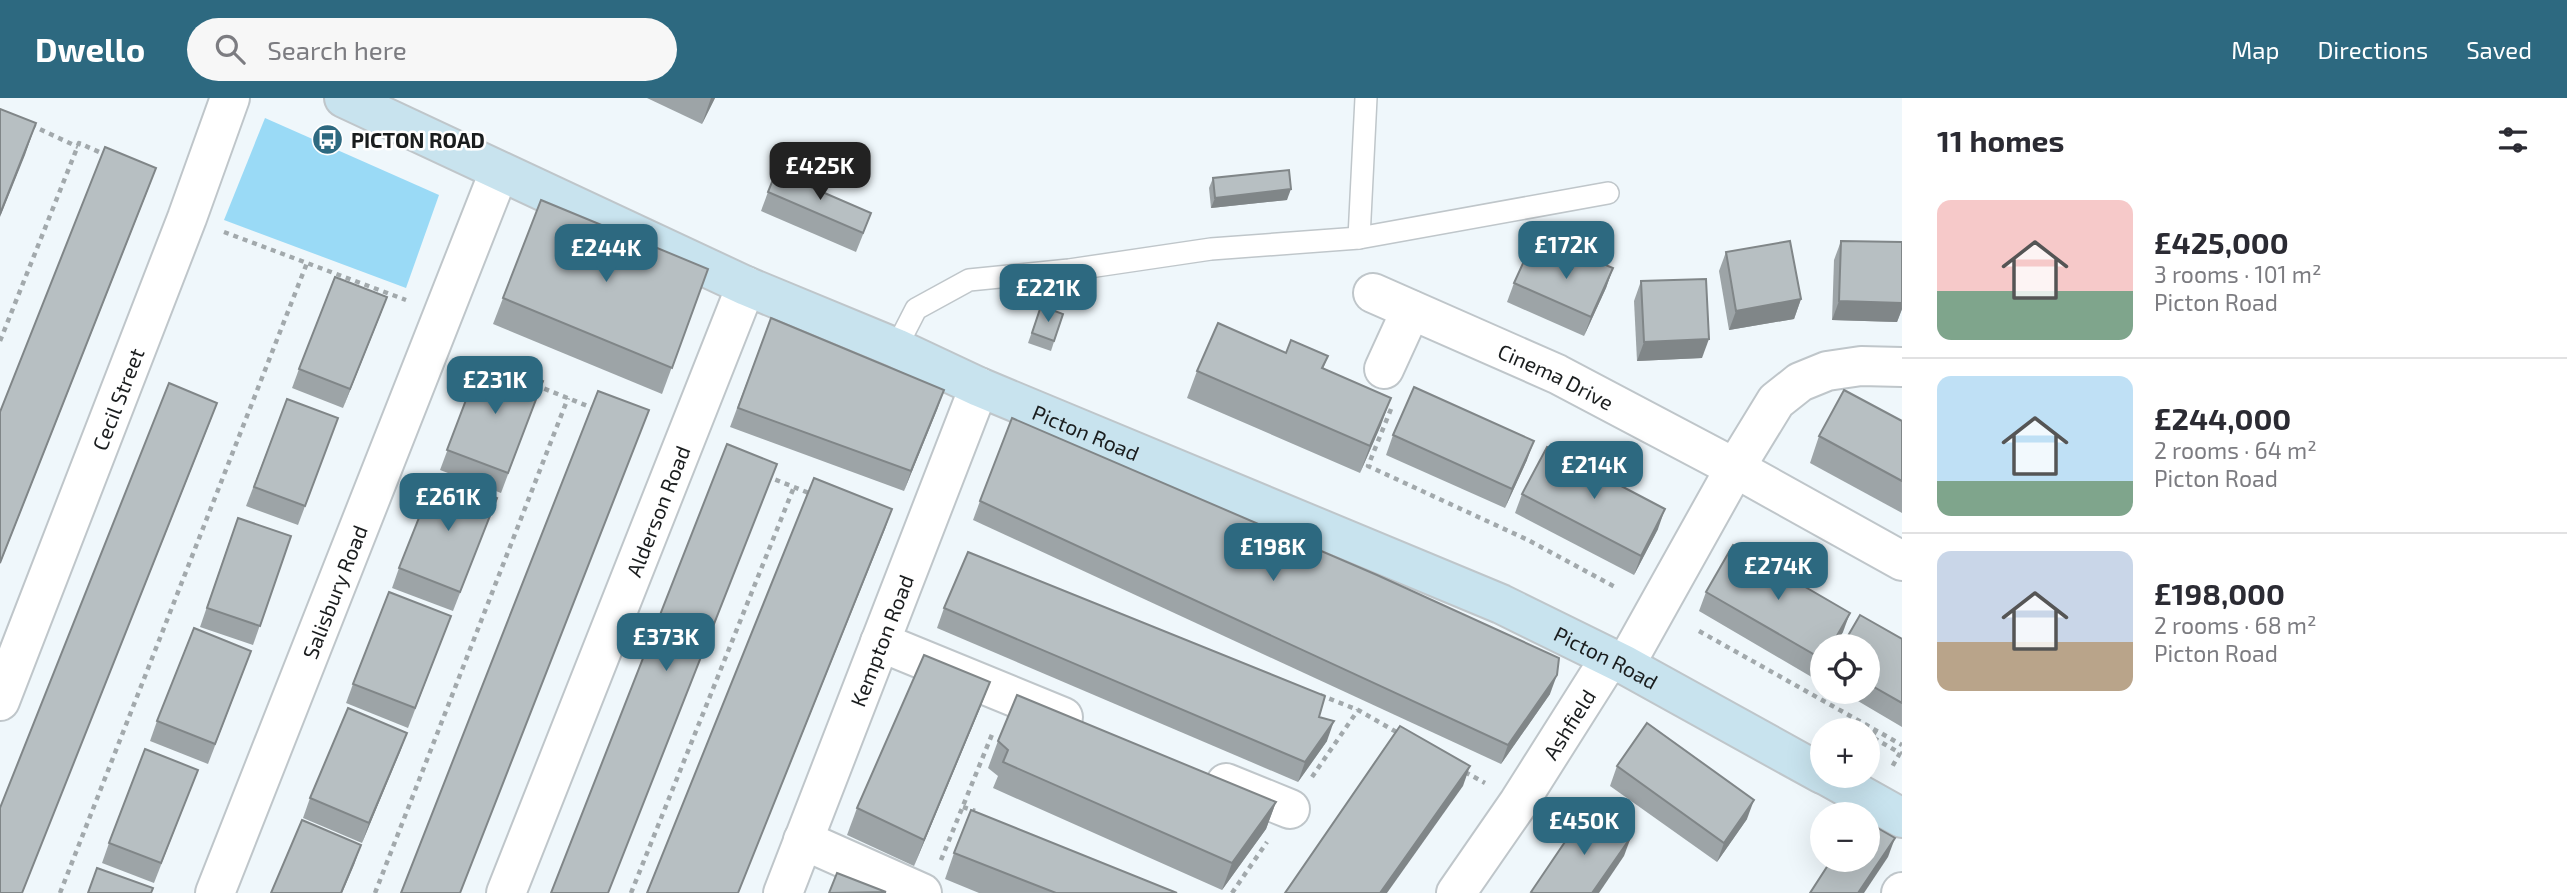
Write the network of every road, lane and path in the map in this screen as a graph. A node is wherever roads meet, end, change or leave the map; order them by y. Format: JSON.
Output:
{"nodes":[{"id":1,"x":230,"y":98,"type":"edge"},
{"id":2,"x":344,"y":98,"type":"edge"},
{"id":3,"x":1366,"y":98,"type":"edge"},
{"id":4,"x":22,"y":121,"type":"edge"},
{"id":5,"x":78,"y":147,"type":"junction"},
{"id":6,"x":114,"y":158,"type":"edge"},
{"id":7,"x":499,"y":172,"type":"junction"},
{"id":8,"x":1608,"y":193,"type":"dead end"},
{"id":9,"x":187,"y":218,"type":"junction"},
{"id":10,"x":1359,"y":238,"type":"junction"},
{"id":11,"x":306,"y":263,"type":"junction"},
{"id":12,"x":746,"y":285,"type":"junction"},
{"id":13,"x":1373,"y":293,"type":"dead end"},
{"id":14,"x":1411,"y":310,"type":"junction"},
{"id":15,"x":437,"y":328,"type":"junction"},
{"id":16,"x":0,"y":341,"type":"edge"},
{"id":17,"x":896,"y":348,"type":"junction"},
{"id":18,"x":1902,"y":367,"type":"edge"},
{"id":19,"x":494,"y":369,"type":"edge"},
{"id":20,"x":1384,"y":369,"type":"joint"},
{"id":21,"x":531,"y":383,"type":"edge"},
{"id":22,"x":978,"y":387,"type":"junction"},
{"id":23,"x":568,"y":398,"type":"junction"},
{"id":24,"x":606,"y":414,"type":"edge"},
{"id":25,"x":1735,"y":468,"type":"junction"},
{"id":26,"x":757,"y":473,"type":"edge"},
{"id":27,"x":794,"y":487,"type":"junction"},
{"id":28,"x":819,"y":497,"type":"edge"},
{"id":29,"x":1902,"y":561,"type":"edge"},
{"id":30,"x":1617,"y":588,"type":"dead end"},
{"id":31,"x":1699,"y":631,"type":"dead end"},
{"id":32,"x":880,"y":642,"type":"junction"},
{"id":33,"x":1618,"y":662,"type":"junction"},
{"id":34,"x":1008,"y":694,"type":"junction"},
{"id":35,"x":1319,"y":695,"type":"edge"},
{"id":36,"x":0,"y":701,"type":"edge"},
{"id":37,"x":1098,"y":731,"type":"edge"},
{"id":38,"x":1404,"y":737,"type":"edge"},
{"id":39,"x":1902,"y":745,"type":"edge"},
{"id":40,"x":1810,"y":767,"type":"edge"},
{"id":41,"x":1461,"y":769,"type":"edge"},
{"id":42,"x":1200,"y":773,"type":"edge"},
{"id":43,"x":1848,"y":788,"type":"edge"},
{"id":44,"x":1519,"y":802,"type":"junction"},
{"id":45,"x":963,"y":807,"type":"junction"},
{"id":46,"x":1290,"y":809,"type":"dead end"},
{"id":47,"x":975,"y":812,"type":"edge"},
{"id":48,"x":1902,"y":818,"type":"edge"},
{"id":49,"x":803,"y":841,"type":"junction"},
{"id":50,"x":930,"y":881,"type":"edge"},
{"id":51,"x":60,"y":893,"type":"edge"},
{"id":52,"x":215,"y":893,"type":"edge"},
{"id":53,"x":374,"y":893,"type":"edge"},
{"id":54,"x":506,"y":893,"type":"edge"},
{"id":55,"x":631,"y":893,"type":"edge"},
{"id":56,"x":783,"y":893,"type":"edge"},
{"id":57,"x":1456,"y":893,"type":"edge"}],
"edges":[{"from":1,"to":9,"type":"street","name":"Cecil Street"},
{"from":2,"to":7,"type":"main road","name":"Picton Road"},
{"from":3,"to":10,"type":"lane"},
{"from":4,"to":5,"type":"path"},
{"from":5,"to":6,"type":"path"},
{"from":5,"to":16,"type":"path"},
{"from":7,"to":12,"type":"main road","name":"Picton Road"},
{"from":7,"to":15,"type":"street","name":"Salisbury Road"},
{"from":8,"to":10,"type":"lane"},
{"from":9,"to":11,"type":"path"},
{"from":9,"to":36,"type":"street","name":"Cecil Street"},
{"from":10,"to":17,"type":"lane"},
{"from":11,"to":15,"type":"path"},
{"from":11,"to":51,"type":"path"},
{"from":12,"to":17,"type":"main road","name":"Picton Road"},
{"from":12,"to":54,"type":"street","name":"Alderson Road"},
{"from":13,"to":14,"type":"street","name":"Cinema Drive"},
{"from":14,"to":20,"type":"street"},
{"from":14,"to":25,"type":"street","name":"Cinema Drive"},
{"from":15,"to":19,"type":"path"},
{"from":15,"to":52,"type":"street","name":"Salisbury Road"},
{"from":17,"to":22,"type":"main road","name":"Picton Road"},
{"from":18,"to":25,"type":"street"},
{"from":20,"to":30,"type":"path"},
{"from":21,"to":23,"type":"path"},
{"from":22,"to":32,"type":"street","name":"Kempton Road"},
{"from":22,"to":33,"type":"main road","name":"Picton Road"},
{"from":23,"to":24,"type":"path"},
{"from":23,"to":53,"type":"path"},
{"from":25,"to":29,"type":"street","name":"Cinema Drive"},
{"from":25,"to":33,"type":"street"},
{"from":26,"to":27,"type":"path"},
{"from":27,"to":28,"type":"path"},
{"from":27,"to":55,"type":"path"},
{"from":31,"to":39,"type":"path"},
{"from":32,"to":34,"type":"street"},
{"from":32,"to":49,"type":"street","name":"Kempton Road"},
{"from":33,"to":40,"type":"main road","name":"Picton Road"},
{"from":33,"to":44,"type":"street","name":"Ashfield"},
{"from":34,"to":37,"type":"street"},
{"from":34,"to":45,"type":"path"},
{"from":35,"to":38,"type":"path"},
{"from":41,"to":44,"type":"path"},
{"from":42,"to":46,"type":"street"},
{"from":43,"to":48,"type":"main road","name":"Picton Road"},
{"from":44,"to":57,"type":"street","name":"Ashfield"},
{"from":45,"to":47,"type":"path"},
{"from":45,"to":50,"type":"path"},
{"from":49,"to":50,"type":"street"},
{"from":49,"to":56,"type":"street","name":"Kempton Road"}]}
